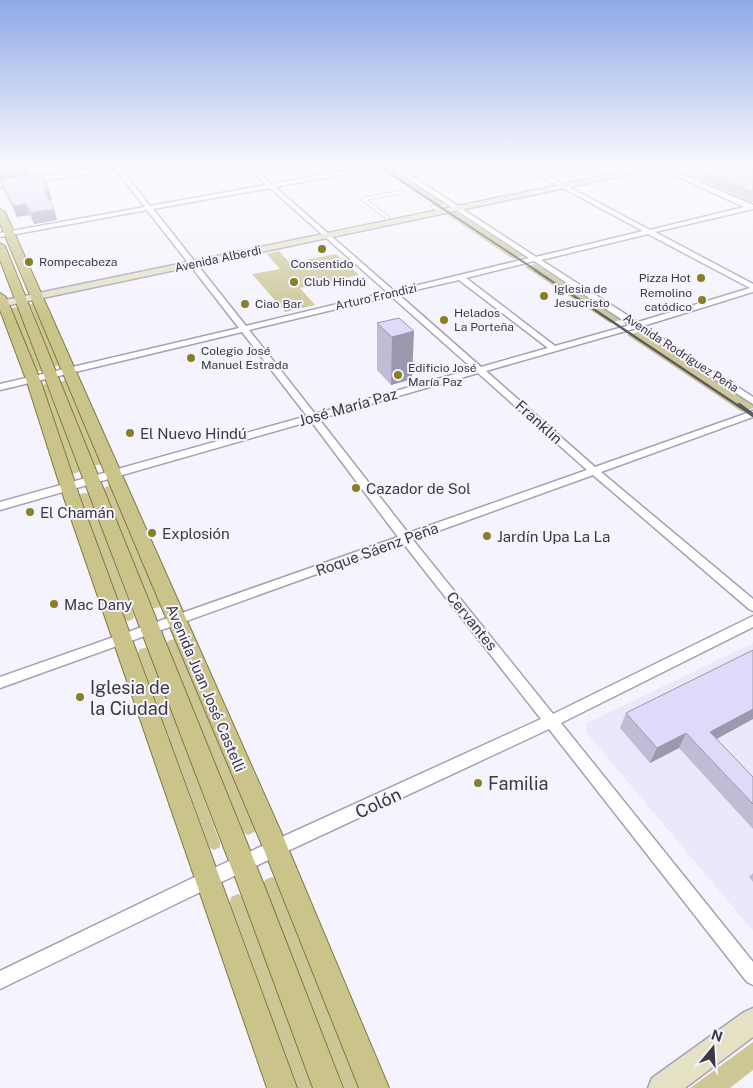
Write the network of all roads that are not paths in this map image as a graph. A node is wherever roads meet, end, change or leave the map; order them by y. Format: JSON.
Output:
{"nodes":[{"id":1,"x":1,"y":216,"type":"edge"},
{"id":2,"x":106,"y":216,"type":"edge"},
{"id":3,"x":155,"y":216,"type":"edge"},
{"id":4,"x":304,"y":216,"type":"edge"},
{"id":5,"x":385,"y":216,"type":"edge"},
{"id":6,"x":400,"y":216,"type":"edge"},
{"id":7,"x":407,"y":216,"type":"edge"},
{"id":8,"x":468,"y":216,"type":"edge"},
{"id":9,"x":619,"y":216,"type":"edge"},
{"id":10,"x":719,"y":216,"type":"edge"},
{"id":11,"x":388,"y":218,"type":"junction"},
{"id":12,"x":649,"y":232,"type":"junction"},
{"id":13,"x":5,"y":234,"type":"edge"},
{"id":14,"x":325,"y":234,"type":"junction"},
{"id":15,"x":0,"y":246,"type":"edge"},
{"id":16,"x":535,"y":259,"type":"junction"},
{"id":17,"x":190,"y":261,"type":"junction"},
{"id":18,"x":460,"y":277,"type":"junction"},
{"id":19,"x":753,"y":288,"type":"edge"},
{"id":20,"x":393,"y":293,"type":"junction"},
{"id":21,"x":14,"y":297,"type":"edge"},
{"id":22,"x":638,"y":324,"type":"junction"},
{"id":23,"x":244,"y":328,"type":"junction"},
{"id":24,"x":553,"y":348,"type":"junction"},
{"id":25,"x":480,"y":369,"type":"junction"},
{"id":26,"x":51,"y":375,"type":"junction"},
{"id":27,"x":0,"y":387,"type":"edge"},
{"id":28,"x":753,"y":401,"type":"edge"},
{"id":29,"x":753,"y":414,"type":"edge"},
{"id":30,"x":313,"y":417,"type":"junction"},
{"id":31,"x":593,"y":470,"type":"junction"},
{"id":32,"x":114,"y":473,"type":"junction"},
{"id":33,"x":90,"y":480,"type":"junction"},
{"id":34,"x":67,"y":487,"type":"junction"},
{"id":35,"x":0,"y":506,"type":"edge"},
{"id":36,"x":406,"y":539,"type":"junction"},
{"id":37,"x":753,"y":606,"type":"edge"},
{"id":38,"x":177,"y":620,"type":"junction"},
{"id":39,"x":753,"y":621,"type":"edge"},
{"id":40,"x":150,"y":630,"type":"junction"},
{"id":41,"x":123,"y":640,"type":"junction"},
{"id":42,"x":0,"y":683,"type":"edge"},
{"id":43,"x":552,"y":721,"type":"junction"},
{"id":44,"x":276,"y":850,"type":"junction"},
{"id":45,"x":243,"y":865,"type":"junction"},
{"id":46,"x":210,"y":880,"type":"junction"},
{"id":47,"x":753,"y":976,"type":"edge"},
{"id":48,"x":0,"y":980,"type":"edge"},
{"id":49,"x":753,"y":1022,"type":"edge"},
{"id":50,"x":282,"y":1088,"type":"edge"},
{"id":51,"x":328,"y":1088,"type":"edge"},
{"id":52,"x":374,"y":1088,"type":"edge"},
{"id":53,"x":662,"y":1088,"type":"edge"}],
"edges":[{"from":1,"to":13,"type":"main road"},
{"from":2,"to":13,"type":"street"},
{"from":3,"to":17,"type":"street","name":"Cervantes"},
{"from":4,"to":14,"type":"street","name":"Franklin"},
{"from":5,"to":11,"type":"lane"},
{"from":6,"to":11,"type":"main road","name":"Avenida Alberdi"},
{"from":7,"to":14,"type":"main road","name":"Avenida Alberdi"},
{"from":8,"to":16,"type":"street","name":"Avenida Rodríguez Peña"},
{"from":9,"to":12,"type":"street"},
{"from":10,"to":12,"type":"street","name":"Arturo Frondizi"},
{"from":11,"to":14,"type":"main road","name":"Avenida Alberdi"},
{"from":12,"to":16,"type":"street","name":"Arturo Frondizi"},
{"from":12,"to":19,"type":"street"},
{"from":13,"to":21,"type":"main road"},
{"from":14,"to":17,"type":"main road","name":"Avenida Alberdi"},
{"from":14,"to":20,"type":"street","name":"Franklin"},
{"from":15,"to":21,"type":"main road"},
{"from":16,"to":18,"type":"street","name":"Arturo Frondizi"},
{"from":16,"to":22,"type":"street","name":"Avenida Rodríguez Peña"},
{"from":17,"to":21,"type":"main road","name":"Avenida Alberdi"},
{"from":17,"to":23,"type":"street","name":"Cervantes"},
{"from":18,"to":20,"type":"street","name":"Arturo Frondizi"},
{"from":18,"to":24,"type":"street"},
{"from":19,"to":22,"type":"street","name":"José María Paz"},
{"from":20,"to":23,"type":"street","name":"Arturo Frondizi"},
{"from":20,"to":25,"type":"street","name":"Franklin"},
{"from":21,"to":26,"type":"main road","name":"Avenida Juan José Castelli"},
{"from":21,"to":26,"type":"main road","name":"Avenida Juan José Castelli"},
{"from":22,"to":24,"type":"street","name":"José María Paz"},
{"from":22,"to":28,"type":"street","name":"Avenida Rodríguez Peña"},
{"from":23,"to":26,"type":"street","name":"Arturo Frondizi"},
{"from":23,"to":30,"type":"street","name":"Cervantes"},
{"from":24,"to":25,"type":"street","name":"José María Paz"},
{"from":25,"to":30,"type":"street","name":"José María Paz"},
{"from":25,"to":31,"type":"street","name":"Franklin"},
{"from":26,"to":27,"type":"street","name":"Arturo Frondizi"},
{"from":26,"to":32,"type":"main road","name":"Avenida Juan José Castelli"},
{"from":26,"to":33,"type":"main road","name":"Avenida Juan José Castelli"},
{"from":26,"to":34,"type":"main road","name":"Avenida Juan José Castelli"},
{"from":29,"to":31,"type":"street","name":"Roque Sáenz Peña"},
{"from":30,"to":32,"type":"street","name":"José María Paz"},
{"from":30,"to":36,"type":"street","name":"Cervantes"},
{"from":31,"to":36,"type":"street","name":"Roque Sáenz Peña"},
{"from":31,"to":37,"type":"street","name":"Franklin"},
{"from":32,"to":33,"type":"street","name":"José María Paz"},
{"from":32,"to":38,"type":"main road","name":"Avenida Juan José Castelli"},
{"from":33,"to":34,"type":"street","name":"José María Paz"},
{"from":33,"to":40,"type":"main road","name":"Avenida Juan José Castelli"},
{"from":34,"to":35,"type":"street","name":"José María Paz"},
{"from":34,"to":41,"type":"main road","name":"Avenida Juan José Castelli"},
{"from":36,"to":38,"type":"street","name":"Roque Sáenz Peña"},
{"from":36,"to":43,"type":"street","name":"Cervantes"},
{"from":38,"to":40,"type":"street","name":"Roque Sáenz Peña"},
{"from":38,"to":44,"type":"main road","name":"Avenida Juan José Castelli"},
{"from":39,"to":43,"type":"street","name":"Colón"},
{"from":40,"to":41,"type":"street","name":"Roque Sáenz Peña"},
{"from":40,"to":45,"type":"main road","name":"Avenida Juan José Castelli"},
{"from":41,"to":42,"type":"street","name":"Roque Sáenz Peña"},
{"from":41,"to":46,"type":"main road","name":"Avenida Juan José Castelli"},
{"from":43,"to":44,"type":"street","name":"Colón"},
{"from":43,"to":47,"type":"street","name":"Cervantes"},
{"from":44,"to":45,"type":"street","name":"Colón"},
{"from":44,"to":52,"type":"main road","name":"Avenida Juan José Castelli"},
{"from":45,"to":46,"type":"street","name":"Colón"},
{"from":45,"to":51,"type":"main road","name":"Avenida Juan José Castelli"},
{"from":46,"to":48,"type":"street","name":"Colón"},
{"from":46,"to":50,"type":"main road","name":"Avenida Juan José Castelli"},
{"from":49,"to":53,"type":"main road"}]}
